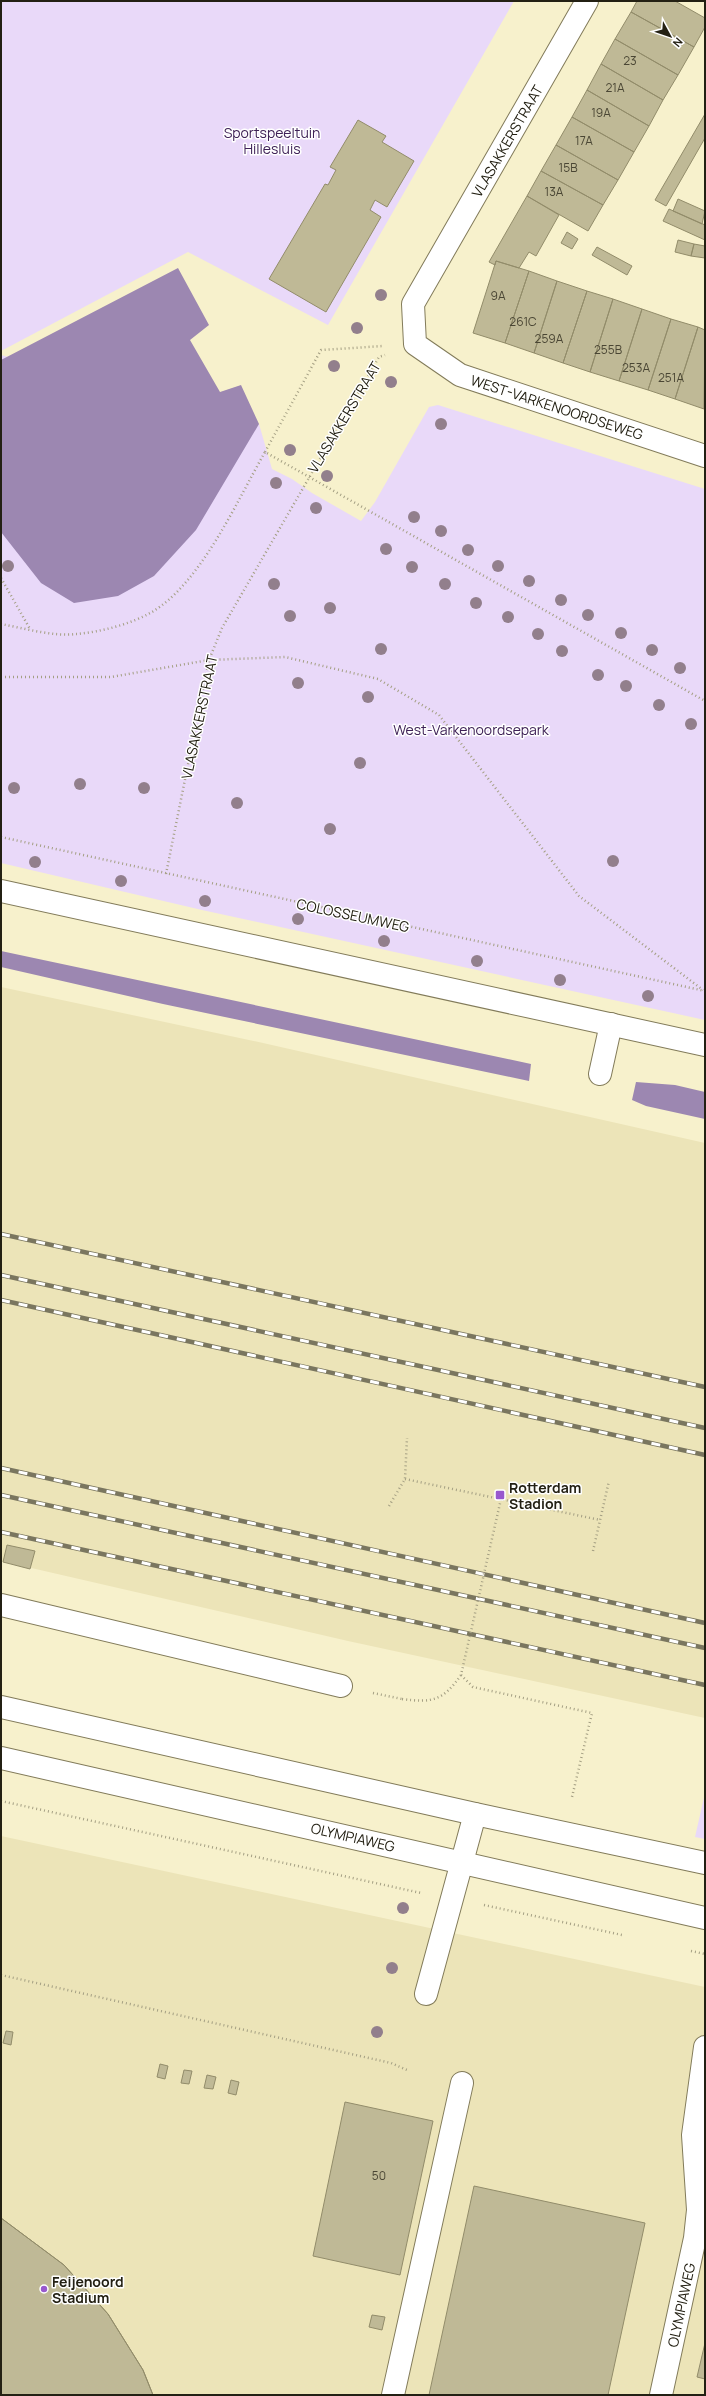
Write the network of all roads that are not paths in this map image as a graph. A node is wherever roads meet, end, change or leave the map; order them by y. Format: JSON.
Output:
{"nodes":[{"id":1,"x":587,"y":1,"type":"edge"},
{"id":2,"x":415,"y":344,"type":"joint"},
{"id":3,"x":705,"y":456,"type":"edge"},
{"id":4,"x":1,"y":891,"type":"edge"},
{"id":5,"x":611,"y":1024,"type":"junction"},
{"id":6,"x":705,"y":1044,"type":"edge"},
{"id":7,"x":600,"y":1074,"type":"dead end"},
{"id":8,"x":1,"y":1605,"type":"edge"},
{"id":9,"x":341,"y":1686,"type":"dead end"},
{"id":10,"x":1,"y":1707,"type":"edge"},
{"id":11,"x":1,"y":1758,"type":"edge"},
{"id":12,"x":476,"y":1814,"type":"junction"},
{"id":13,"x":461,"y":1862,"type":"junction"},
{"id":14,"x":705,"y":1863,"type":"edge"},
{"id":15,"x":705,"y":1918,"type":"edge"},
{"id":16,"x":426,"y":1994,"type":"dead end"},
{"id":17,"x":705,"y":2047,"type":"edge"},
{"id":18,"x":462,"y":2083,"type":"dead end"},
{"id":19,"x":393,"y":2395,"type":"edge"},
{"id":20,"x":661,"y":2395,"type":"edge"}],
"edges":[{"from":1,"to":2,"type":"main road","name":"VLASAKKERSTRAAT"},
{"from":2,"to":3,"type":"main road","name":"WEST-VARKENOORDSEWEG"},
{"from":4,"to":5,"type":"main road"},
{"from":5,"to":6,"type":"main road"},
{"from":5,"to":7,"type":"main road"},
{"from":8,"to":9,"type":"main road"},
{"from":10,"to":12,"type":"main road"},
{"from":11,"to":13,"type":"main road","name":"OLYMPIAWEG"},
{"from":12,"to":13,"type":"main road"},
{"from":12,"to":14,"type":"main road"},
{"from":13,"to":15,"type":"main road","name":"OLYMPIAWEG"},
{"from":13,"to":16,"type":"main road"},
{"from":17,"to":20,"type":"main road","name":"OLYMPIAWEG"},
{"from":18,"to":19,"type":"main road"}]}
